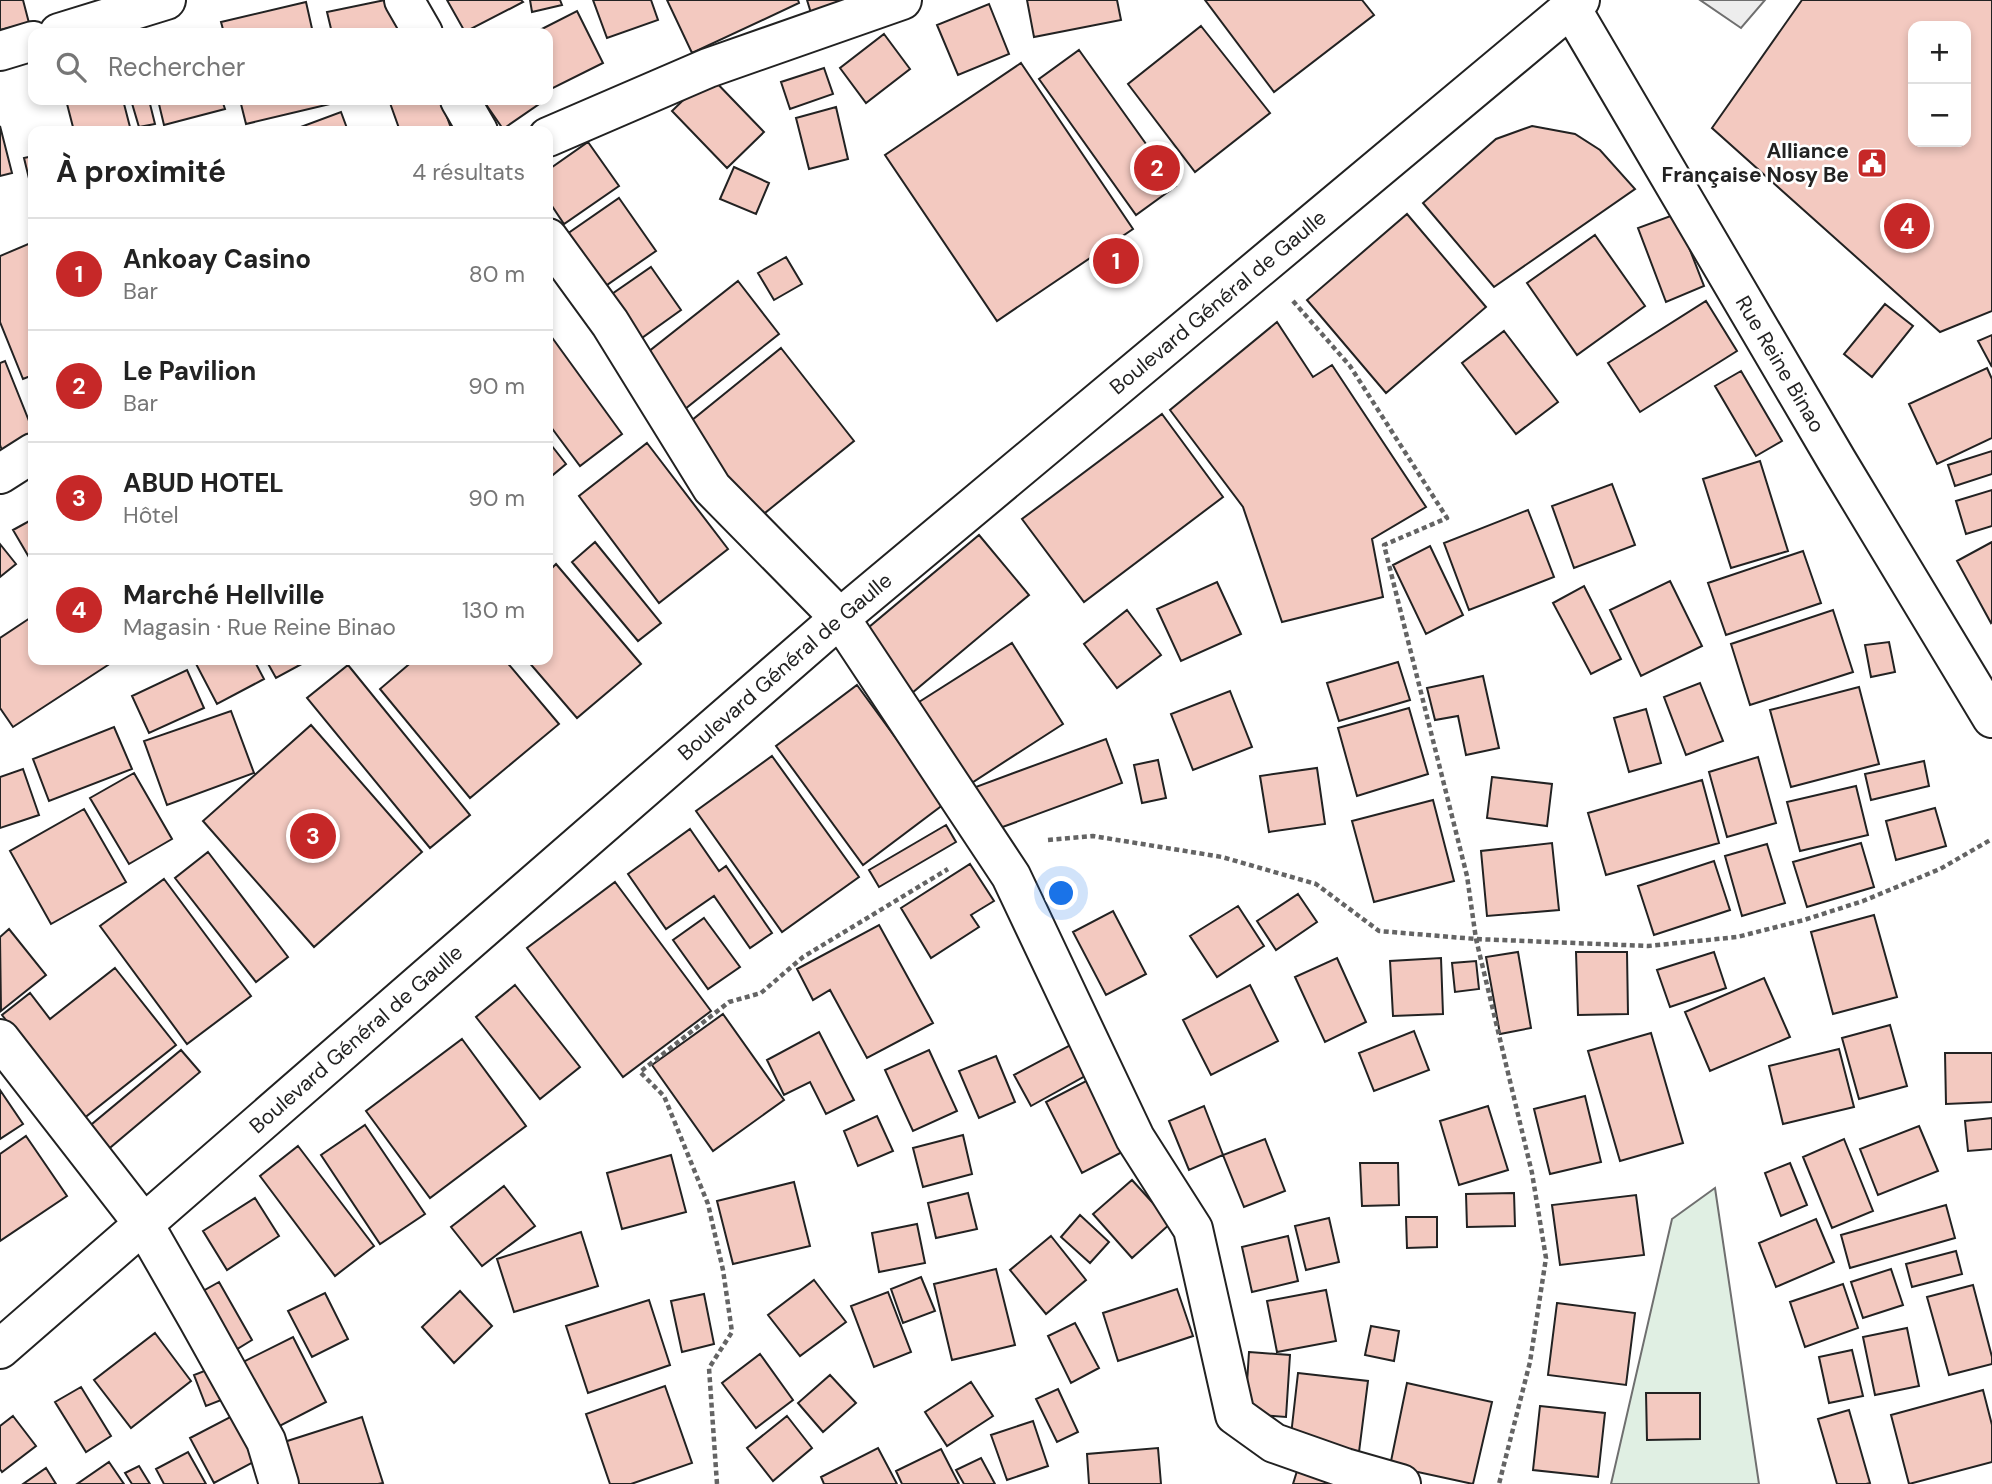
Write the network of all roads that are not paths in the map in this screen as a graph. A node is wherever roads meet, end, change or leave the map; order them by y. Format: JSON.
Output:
{"nodes":[{"id":1,"x":166,"y":0,"type":"edge"},
{"id":2,"x":404,"y":0,"type":"edge"},
{"id":3,"x":902,"y":0,"type":"edge"},
{"id":4,"x":1576,"y":4,"type":"edge"},
{"id":5,"x":75,"y":28,"type":"edge"},
{"id":6,"x":420,"y":28,"type":"edge"},
{"id":7,"x":28,"y":43,"type":"edge"},
{"id":8,"x":0,"y":51,"type":"edge"},
{"id":9,"x":463,"y":105,"type":"edge"},
{"id":10,"x":475,"y":126,"type":"edge"},
{"id":11,"x":553,"y":135,"type":"edge"},
{"id":12,"x":553,"y":245,"type":"edge"},
{"id":13,"x":28,"y":456,"type":"edge"},
{"id":14,"x":0,"y":474,"type":"edge"},
{"id":15,"x":840,"y":618,"type":"junction"},
{"id":16,"x":1992,"y":718,"type":"edge"},
{"id":17,"x":0,"y":1039,"type":"edge"},
{"id":18,"x":143,"y":1223,"type":"junction"},
{"id":19,"x":0,"y":1349,"type":"edge"},
{"id":20,"x":279,"y":1484,"type":"edge"},
{"id":21,"x":1401,"y":1484,"type":"edge"}],
"edges":[{"from":1,"to":5,"type":"street"},
{"from":2,"to":6,"type":"street"},
{"from":3,"to":11,"type":"street"},
{"from":4,"to":15,"type":"street","name":"Boulevard Général de Gaulle"},
{"from":4,"to":16,"type":"street","name":"Rue Reine Binao"},
{"from":7,"to":8,"type":"street"},
{"from":9,"to":10,"type":"street"},
{"from":12,"to":15,"type":"street"},
{"from":13,"to":14,"type":"street"},
{"from":15,"to":18,"type":"street","name":"Boulevard Général de Gaulle"},
{"from":15,"to":21,"type":"street"},
{"from":17,"to":18,"type":"street"},
{"from":18,"to":19,"type":"street","name":"Boulevard Général de Gaulle"},
{"from":18,"to":20,"type":"street"}]}
